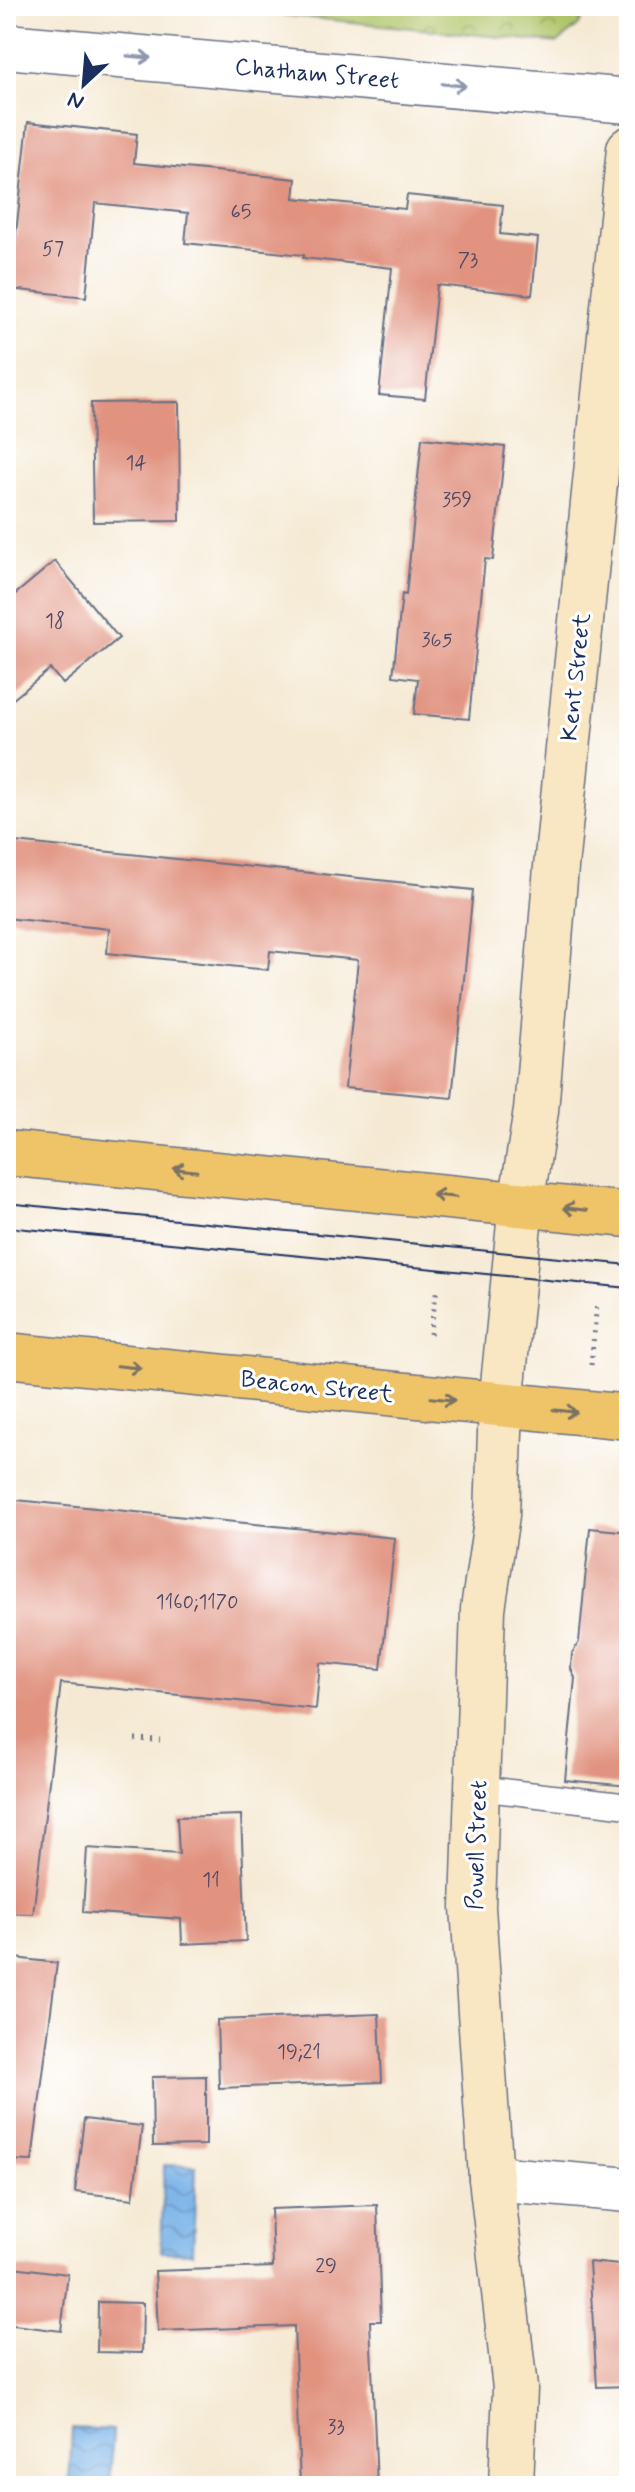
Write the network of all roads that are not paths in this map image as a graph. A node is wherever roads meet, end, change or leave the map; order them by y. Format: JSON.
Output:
{"nodes":[{"id":1,"x":6,"y":46,"type":"edge"},
{"id":2,"x":629,"y":101,"type":"edge"},
{"id":3,"x":629,"y":149,"type":"edge"},
{"id":4,"x":6,"y":1153,"type":"edge"},
{"id":5,"x":521,"y":1204,"type":"junction"},
{"id":6,"x":629,"y":1215,"type":"edge"},
{"id":7,"x":6,"y":1355,"type":"edge"},
{"id":8,"x":501,"y":1405,"type":"junction"},
{"id":9,"x":629,"y":1417,"type":"edge"},
{"id":10,"x":478,"y":1788,"type":"junction"},
{"id":11,"x":629,"y":1806,"type":"edge"},
{"id":12,"x":491,"y":2178,"type":"junction"},
{"id":13,"x":629,"y":2190,"type":"edge"},
{"id":14,"x":511,"y":2486,"type":"edge"}],
"edges":[{"from":1,"to":2,"type":"street","name":"Chatham Street","one_way":true},
{"from":3,"to":5,"type":"street","name":"Kent Street"},
{"from":5,"to":4,"type":"main road","one_way":true},
{"from":6,"to":5,"type":"main road","one_way":true},
{"from":5,"to":8,"type":"street","name":"Powell Street"},
{"from":7,"to":8,"type":"main road","name":"Beacon Street","one_way":true},
{"from":8,"to":9,"type":"main road","name":"Beacon Street","one_way":true},
{"from":8,"to":10,"type":"street","name":"Powell Street"},
{"from":10,"to":11,"type":"lane"},
{"from":10,"to":12,"type":"street","name":"Powell Street"},
{"from":12,"to":13,"type":"street"},
{"from":12,"to":14,"type":"street","name":"Powell Street"}]}
